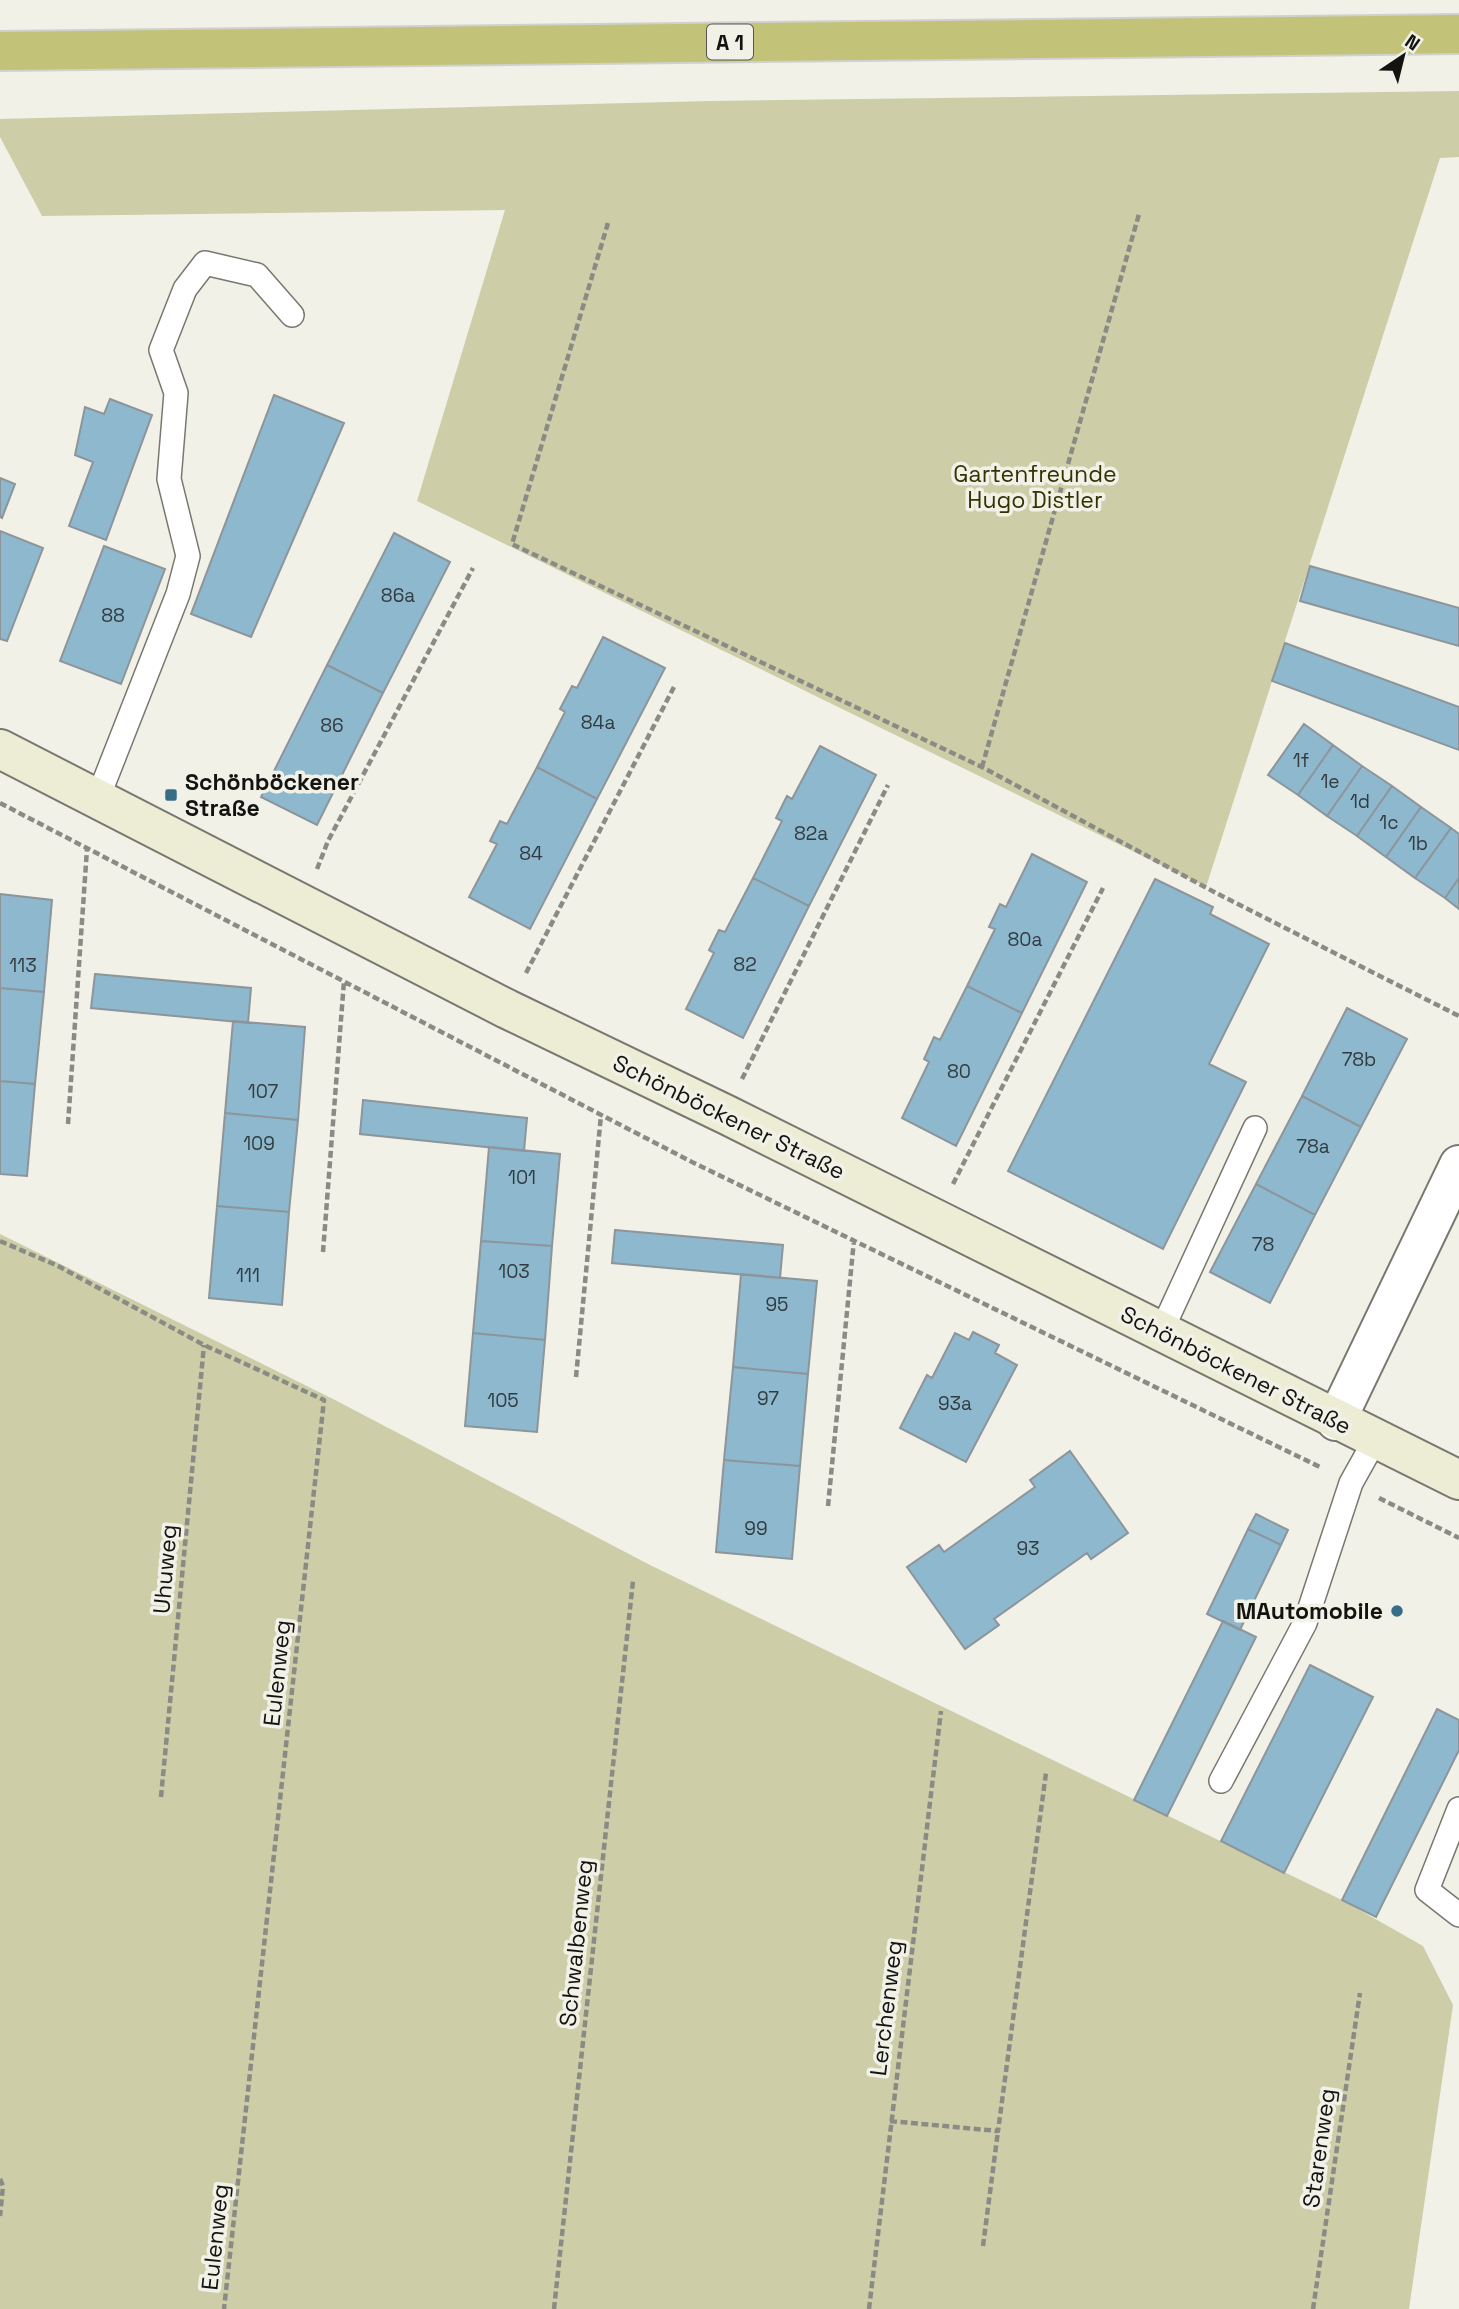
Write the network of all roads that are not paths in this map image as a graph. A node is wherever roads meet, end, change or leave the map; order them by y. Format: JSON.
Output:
{"nodes":[{"id":1,"x":1459,"y":34,"type":"edge"},
{"id":2,"x":0,"y":51,"type":"edge"},
{"id":3,"x":292,"y":314,"type":"dead end"},
{"id":4,"x":0,"y":749,"type":"edge"},
{"id":5,"x":97,"y":800,"type":"junction"},
{"id":6,"x":1255,"y":1128,"type":"dead end"},
{"id":7,"x":1459,"y":1165,"type":"edge"},
{"id":8,"x":1161,"y":1332,"type":"junction"},
{"id":9,"x":1336,"y":1421,"type":"junction"},
{"id":10,"x":1375,"y":1440,"type":"junction"},
{"id":11,"x":1459,"y":1480,"type":"edge"},
{"id":12,"x":1221,"y":1781,"type":"dead end"},
{"id":13,"x":1459,"y":1809,"type":"edge"},
{"id":14,"x":1459,"y":1915,"type":"edge"}],
"edges":[{"from":1,"to":2,"type":"highway","number":"A 1"},
{"from":3,"to":5,"type":"lane"},
{"from":4,"to":5,"type":"main road","name":"Schönböckener Straße"},
{"from":5,"to":8,"type":"main road","name":"Schönböckener Straße"},
{"from":6,"to":8,"type":"lane"},
{"from":7,"to":9,"type":"street"},
{"from":8,"to":9,"type":"main road","name":"Schönböckener Straße"},
{"from":9,"to":10,"type":"main road","name":"Schönböckener Straße"},
{"from":10,"to":11,"type":"main road","name":"Schönböckener Straße"},
{"from":10,"to":12,"type":"lane"},
{"from":13,"to":14,"type":"lane"}]}
